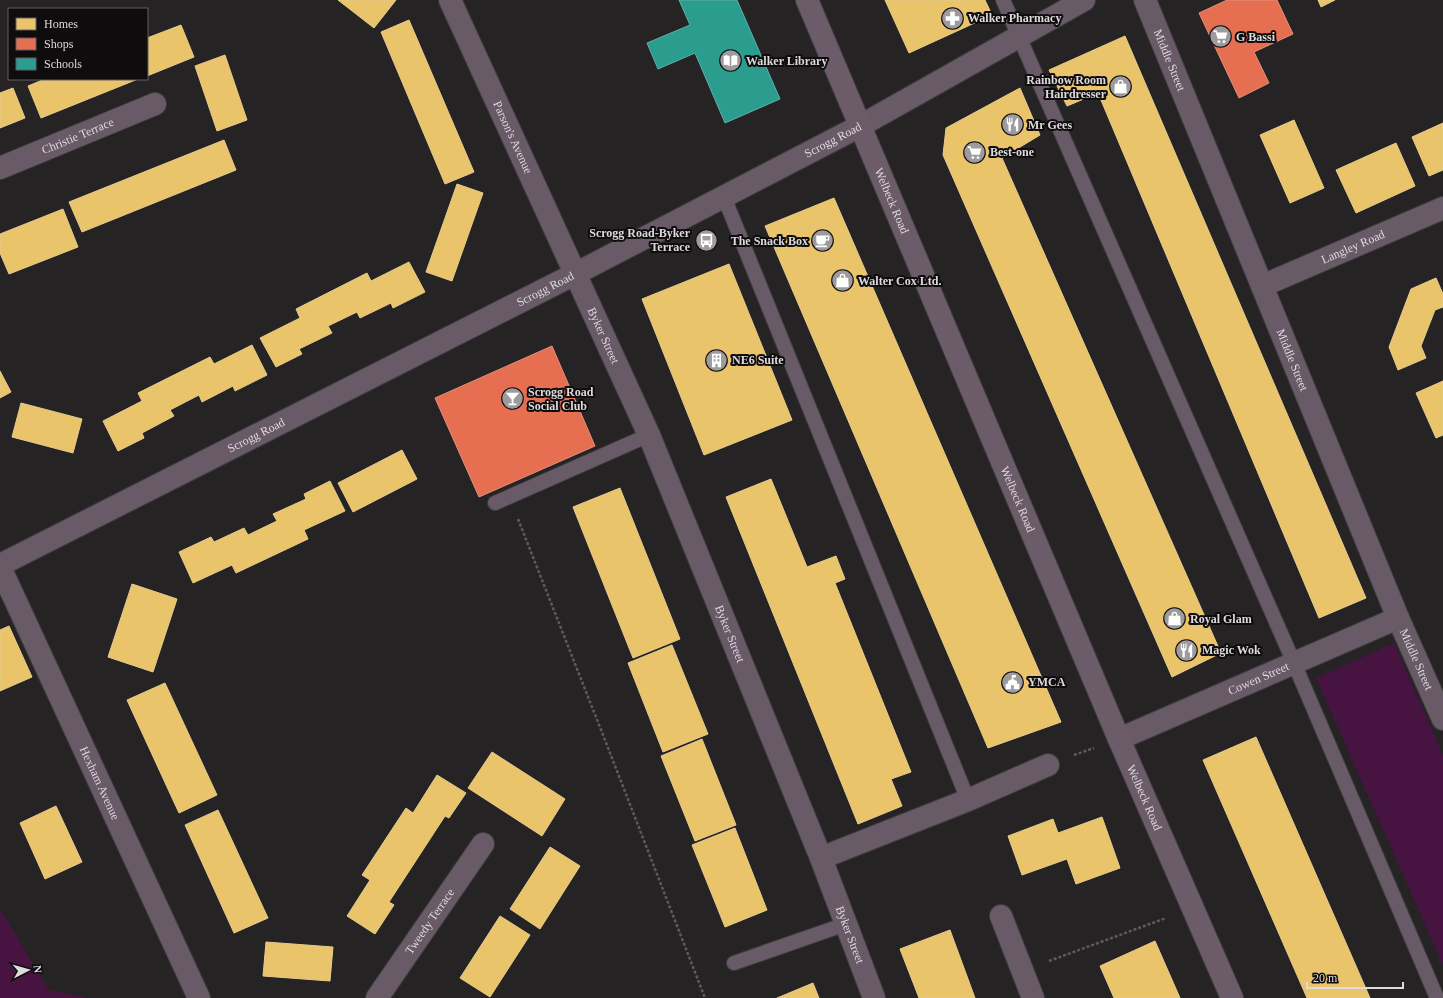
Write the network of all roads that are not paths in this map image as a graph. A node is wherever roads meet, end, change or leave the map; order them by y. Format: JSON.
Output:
{"nodes":[{"id":1,"x":450,"y":0,"type":"edge"},
{"id":2,"x":806,"y":0,"type":"edge"},
{"id":3,"x":1003,"y":0,"type":"edge"},
{"id":4,"x":1084,"y":0,"type":"edge"},
{"id":5,"x":1145,"y":0,"type":"edge"},
{"id":6,"x":1019,"y":36,"type":"junction"},
{"id":7,"x":155,"y":104,"type":"dead end"},
{"id":8,"x":860,"y":126,"type":"junction"},
{"id":9,"x":0,"y":168,"type":"edge"},
{"id":10,"x":724,"y":197,"type":"junction"},
{"id":11,"x":1443,"y":208,"type":"edge"},
{"id":12,"x":575,"y":274,"type":"junction"},
{"id":13,"x":1262,"y":286,"type":"junction"},
{"id":14,"x":649,"y":435,"type":"junction"},
{"id":15,"x":495,"y":503,"type":"dead end"},
{"id":16,"x":0,"y":566,"type":"edge"},
{"id":17,"x":1398,"y":618,"type":"junction"},
{"id":18,"x":1294,"y":663,"type":"junction"},
{"id":19,"x":1443,"y":719,"type":"edge"},
{"id":20,"x":1119,"y":739,"type":"junction"},
{"id":21,"x":1048,"y":765,"type":"road end"},
{"id":22,"x":968,"y":800,"type":"junction"},
{"id":23,"x":483,"y":844,"type":"dead end"},
{"id":24,"x":820,"y":858,"type":"junction"},
{"id":25,"x":1001,"y":916,"type":"dead end"},
{"id":26,"x":846,"y":924,"type":"junction"},
{"id":27,"x":734,"y":963,"type":"dead end"},
{"id":28,"x":199,"y":998,"type":"edge"},
{"id":29,"x":377,"y":998,"type":"edge"},
{"id":30,"x":874,"y":998,"type":"edge"},
{"id":31,"x":1033,"y":998,"type":"edge"},
{"id":32,"x":1232,"y":998,"type":"edge"},
{"id":33,"x":1437,"y":998,"type":"edge"}],
"edges":[{"from":1,"to":12,"type":"street","name":"Parson's Avenue"},
{"from":2,"to":8,"type":"main road","name":"Welbeck Road"},
{"from":3,"to":6,"type":"lane"},
{"from":4,"to":6,"type":"street","name":"Scrogg Road"},
{"from":5,"to":13,"type":"street","name":"Middle Street"},
{"from":6,"to":8,"type":"street","name":"Scrogg Road"},
{"from":6,"to":18,"type":"lane"},
{"from":7,"to":9,"type":"street","name":"Christie Terrace"},
{"from":8,"to":10,"type":"street","name":"Scrogg Road"},
{"from":8,"to":20,"type":"main road","name":"Welbeck Road"},
{"from":10,"to":12,"type":"street","name":"Scrogg Road"},
{"from":10,"to":22,"type":"lane"},
{"from":11,"to":13,"type":"street","name":"Langley Road"},
{"from":12,"to":14,"type":"street","name":"Byker Street"},
{"from":12,"to":16,"type":"street","name":"Scrogg Road"},
{"from":13,"to":17,"type":"street","name":"Middle Street"},
{"from":14,"to":15,"type":"lane"},
{"from":14,"to":24,"type":"street","name":"Byker Street"},
{"from":16,"to":28,"type":"street","name":"Hexham Avenue"},
{"from":17,"to":18,"type":"street","name":"Cowen Street"},
{"from":17,"to":19,"type":"street","name":"Middle Street"},
{"from":18,"to":20,"type":"street","name":"Cowen Street"},
{"from":18,"to":33,"type":"lane"},
{"from":20,"to":32,"type":"main road","name":"Welbeck Road"},
{"from":21,"to":22,"type":"street"},
{"from":22,"to":24,"type":"street"},
{"from":23,"to":29,"type":"street","name":"Tweedy Terrace"},
{"from":24,"to":26,"type":"street","name":"Byker Street"},
{"from":25,"to":31,"type":"street"},
{"from":26,"to":27,"type":"lane"},
{"from":26,"to":30,"type":"street","name":"Byker Street"}]}
